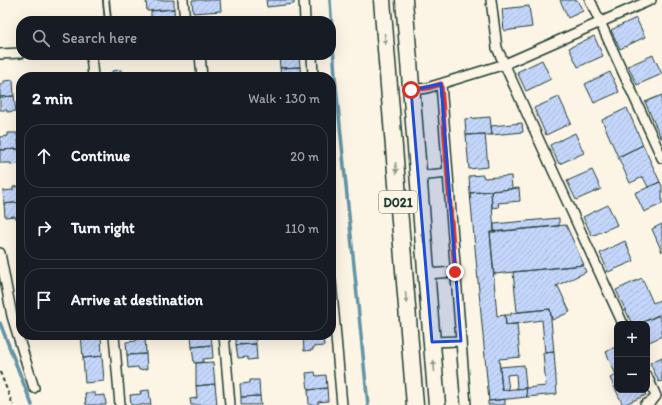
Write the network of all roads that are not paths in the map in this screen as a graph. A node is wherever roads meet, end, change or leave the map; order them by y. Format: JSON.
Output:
{"nodes":[{"id":1,"x":106,"y":0,"type":"edge"},
{"id":2,"x":183,"y":0,"type":"edge"},
{"id":3,"x":304,"y":0,"type":"edge"},
{"id":4,"x":382,"y":0,"type":"edge"},
{"id":5,"x":404,"y":0,"type":"edge"},
{"id":6,"x":491,"y":0,"type":"edge"},
{"id":7,"x":590,"y":0,"type":"edge"},
{"id":8,"x":651,"y":0,"type":"edge"},
{"id":9,"x":108,"y":16,"type":"edge"},
{"id":10,"x":185,"y":16,"type":"edge"},
{"id":11,"x":306,"y":16,"type":"edge"},
{"id":12,"x":600,"y":22,"type":"junction"},
{"id":13,"x":16,"y":52,"type":"edge"},
{"id":14,"x":0,"y":54,"type":"edge"},
{"id":15,"x":91,"y":60,"type":"edge"},
{"id":16,"x":200,"y":60,"type":"edge"},
{"id":17,"x":312,"y":60,"type":"edge"},
{"id":18,"x":505,"y":64,"type":"junction"},
{"id":19,"x":93,"y":72,"type":"edge"},
{"id":20,"x":202,"y":72,"type":"edge"},
{"id":21,"x":314,"y":72,"type":"edge"},
{"id":22,"x":441,"y":84,"type":"junction"},
{"id":23,"x":411,"y":90,"type":"junction"},
{"id":24,"x":662,"y":158,"type":"edge"},
{"id":25,"x":448,"y":173,"type":"junction"},
{"id":26,"x":418,"y":176,"type":"junction"},
{"id":27,"x":0,"y":253,"type":"edge"},
{"id":28,"x":455,"y":272,"type":"junction"},
{"id":29,"x":426,"y":274,"type":"junction"},
{"id":30,"x":622,"y":321,"type":"edge"},
{"id":31,"x":16,"y":329,"type":"edge"},
{"id":32,"x":336,"y":337,"type":"edge"},
{"id":33,"x":19,"y":340,"type":"edge"},
{"id":34,"x":114,"y":340,"type":"edge"},
{"id":35,"x":224,"y":340,"type":"edge"},
{"id":36,"x":461,"y":341,"type":"junction"},
{"id":37,"x":432,"y":342,"type":"junction"},
{"id":38,"x":650,"y":383,"type":"edge"},
{"id":39,"x":34,"y":388,"type":"dead end"},
{"id":40,"x":120,"y":405,"type":"edge"},
{"id":41,"x":230,"y":405,"type":"edge"},
{"id":42,"x":342,"y":405,"type":"edge"},
{"id":43,"x":415,"y":405,"type":"edge"},
{"id":44,"x":437,"y":405,"type":"edge"},
{"id":45,"x":466,"y":405,"type":"edge"},
{"id":46,"x":645,"y":405,"type":"edge"}],
"edges":[{"from":1,"to":9,"type":"lane"},
{"from":2,"to":10,"type":"street"},
{"from":3,"to":11,"type":"street"},
{"from":4,"to":43,"type":"highway","number":"D021","one_way":true},
{"from":5,"to":23,"type":"highway","number":"D021"},
{"from":6,"to":18,"type":"street"},
{"from":7,"to":12,"type":"street"},
{"from":8,"to":12,"type":"street"},
{"from":12,"to":18,"type":"street"},
{"from":12,"to":24,"type":"street"},
{"from":13,"to":14,"type":"street"},
{"from":15,"to":19,"type":"street"},
{"from":16,"to":20,"type":"street"},
{"from":17,"to":21,"type":"street"},
{"from":18,"to":22,"type":"street"},
{"from":18,"to":30,"type":"street"},
{"from":22,"to":23,"type":"street"},
{"from":22,"to":25,"type":"street"},
{"from":23,"to":26,"type":"highway","number":"D021"},
{"from":25,"to":26,"type":"street"},
{"from":25,"to":28,"type":"street"},
{"from":29,"to":26,"type":"highway","number":"D021","one_way":true},
{"from":27,"to":31,"type":"street"},
{"from":28,"to":29,"type":"street"},
{"from":28,"to":36,"type":"street"},
{"from":29,"to":37,"type":"highway","number":"D021"},
{"from":32,"to":42,"type":"street"},
{"from":33,"to":39,"type":"street"},
{"from":34,"to":40,"type":"street"},
{"from":35,"to":41,"type":"street"},
{"from":36,"to":37,"type":"street"},
{"from":36,"to":45,"type":"street"},
{"from":44,"to":37,"type":"highway","number":"D021","one_way":true},
{"from":38,"to":46,"type":"street"}]}
